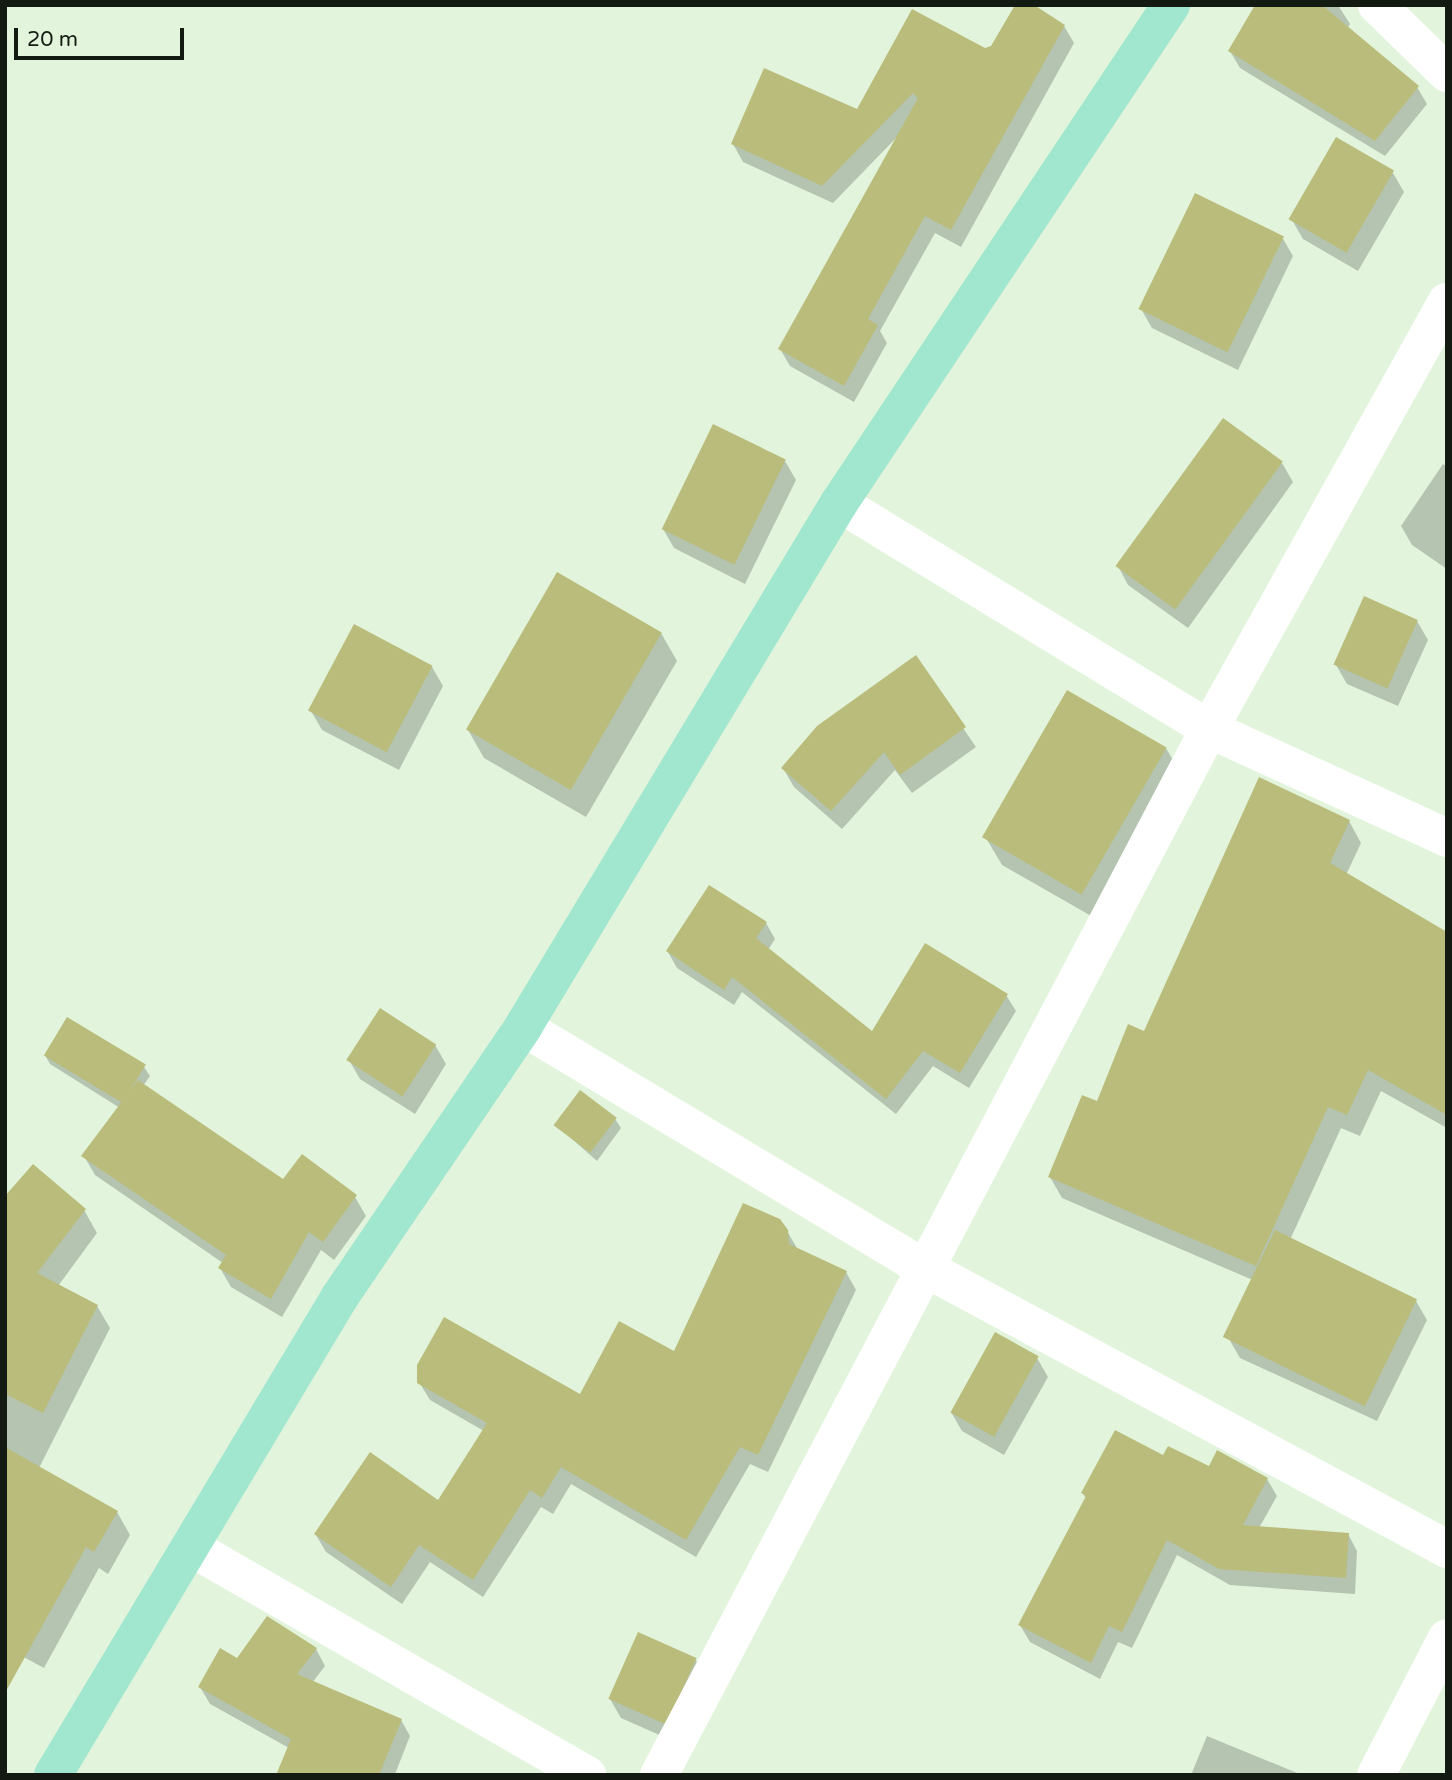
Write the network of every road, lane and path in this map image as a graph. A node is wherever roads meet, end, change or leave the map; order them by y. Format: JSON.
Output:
{"nodes":[{"id":1,"x":1171,"y":5,"type":"edge"},
{"id":2,"x":1377,"y":5,"type":"edge"},
{"id":3,"x":1447,"y":73,"type":"edge"},
{"id":4,"x":1447,"y":302,"type":"edge"},
{"id":5,"x":839,"y":503,"type":"junction"},
{"id":6,"x":1209,"y":729,"type":"junction"},
{"id":7,"x":1447,"y":838,"type":"edge"},
{"id":8,"x":523,"y":1027,"type":"junction"},
{"id":9,"x":923,"y":1266,"type":"junction"},
{"id":10,"x":192,"y":1548,"type":"junction"},
{"id":11,"x":1447,"y":1549,"type":"edge"},
{"id":12,"x":1447,"y":1638,"type":"edge"},
{"id":13,"x":53,"y":1775,"type":"edge"},
{"id":14,"x":587,"y":1775,"type":"edge"},
{"id":15,"x":659,"y":1775,"type":"edge"},
{"id":16,"x":1376,"y":1775,"type":"edge"}],
"edges":[{"from":1,"to":5,"type":"main road"},
{"from":2,"to":3,"type":"street"},
{"from":4,"to":6,"type":"street"},
{"from":5,"to":6,"type":"street"},
{"from":5,"to":8,"type":"main road"},
{"from":6,"to":7,"type":"street"},
{"from":6,"to":9,"type":"street"},
{"from":8,"to":9,"type":"street"},
{"from":8,"to":10,"type":"main road"},
{"from":9,"to":11,"type":"street"},
{"from":9,"to":15,"type":"street"},
{"from":10,"to":13,"type":"main road"},
{"from":10,"to":14,"type":"street"},
{"from":12,"to":16,"type":"street"}]}
